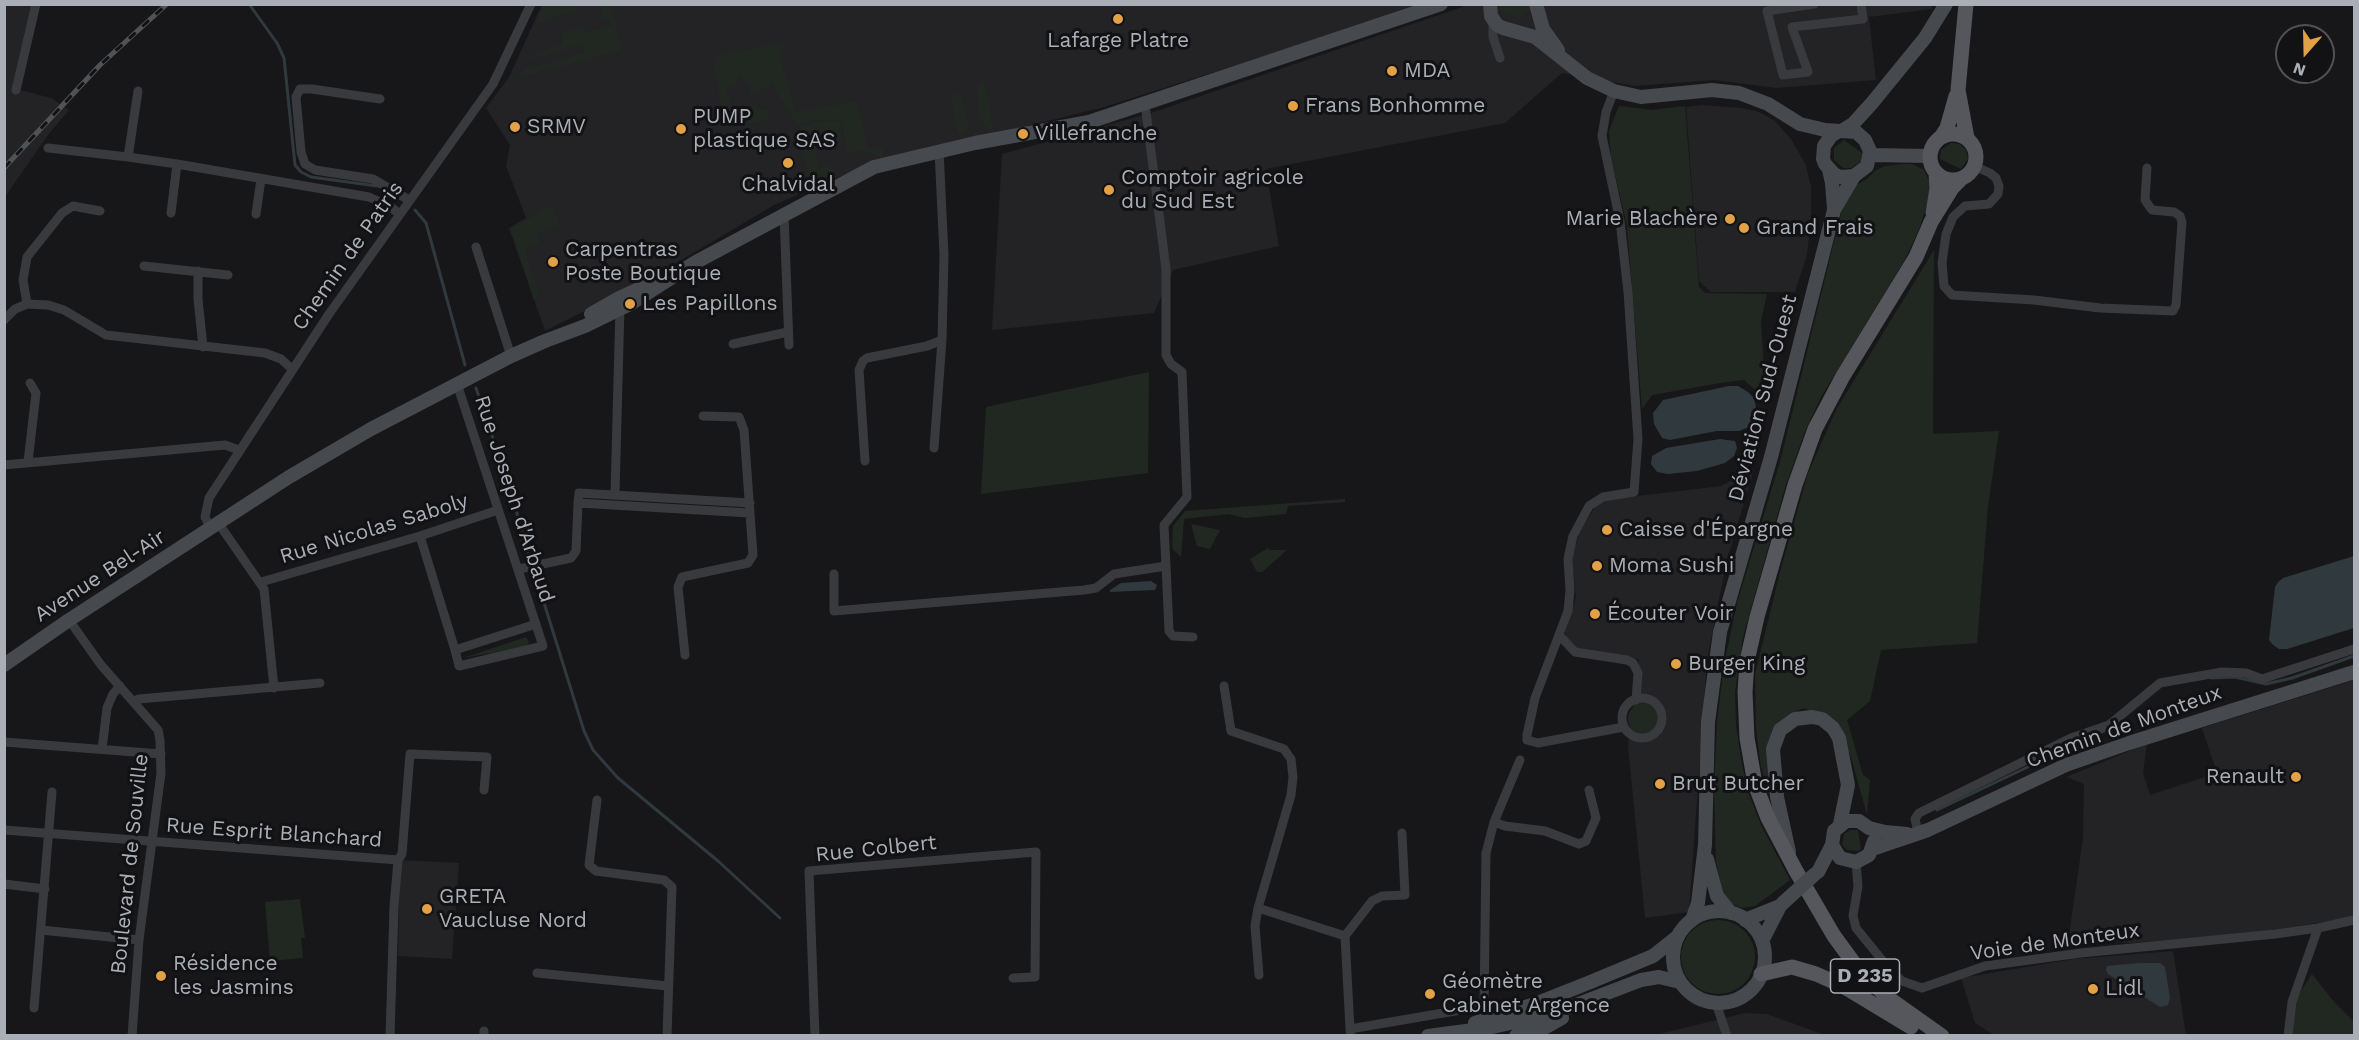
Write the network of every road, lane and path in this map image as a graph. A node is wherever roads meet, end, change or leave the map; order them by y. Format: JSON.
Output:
{"nodes":[{"id":1,"x":36,"y":4,"type":"edge"},
{"id":2,"x":531,"y":4,"type":"edge"},
{"id":3,"x":1441,"y":4,"type":"edge"},
{"id":4,"x":1478,"y":4,"type":"edge"},
{"id":5,"x":1814,"y":4,"type":"edge"},
{"id":6,"x":1861,"y":4,"type":"edge"},
{"id":7,"x":1946,"y":4,"type":"edge"},
{"id":8,"x":1966,"y":4,"type":"edge"},
{"id":9,"x":1536,"y":6,"type":"edge"},
{"id":10,"x":1491,"y":12,"type":"edge"},
{"id":11,"x":1512,"y":30,"type":"junction"},
{"id":12,"x":1495,"y":47,"type":"junction"},
{"id":13,"x":1500,"y":58,"type":"dead end"},
{"id":14,"x":1569,"y":64,"type":"junction"},
{"id":15,"x":16,"y":90,"type":"dead end"},
{"id":16,"x":1958,"y":90,"type":"junction"},
{"id":17,"x":138,"y":91,"type":"dead end"},
{"id":18,"x":1614,"y":91,"type":"junction"},
{"id":19,"x":380,"y":99,"type":"dead end"},
{"id":20,"x":1145,"y":104,"type":"junction"},
{"id":21,"x":1800,"y":124,"type":"junction"},
{"id":22,"x":1840,"y":131,"type":"junction"},
{"id":23,"x":1942,"y":136,"type":"junction"},
{"id":24,"x":1967,"y":138,"type":"junction"},
{"id":25,"x":48,"y":148,"type":"dead end"},
{"id":26,"x":1823,"y":152,"type":"junction"},
{"id":27,"x":940,"y":154,"type":"junction"},
{"id":28,"x":1870,"y":155,"type":"junction"},
{"id":29,"x":1930,"y":156,"type":"junction"},
{"id":30,"x":128,"y":157,"type":"junction"},
{"id":31,"x":177,"y":164,"type":"junction"},
{"id":32,"x":1974,"y":166,"type":"junction"},
{"id":33,"x":2147,"y":168,"type":"dead end"},
{"id":34,"x":1829,"y":170,"type":"junction"},
{"id":35,"x":1936,"y":173,"type":"junction"},
{"id":36,"x":1854,"y":176,"type":"junction"},
{"id":37,"x":261,"y":179,"type":"junction"},
{"id":38,"x":1961,"y":179,"type":"junction"},
{"id":39,"x":409,"y":200,"type":"junction"},
{"id":40,"x":1834,"y":210,"type":"junction"},
{"id":41,"x":100,"y":211,"type":"dead end"},
{"id":42,"x":171,"y":213,"type":"dead end"},
{"id":43,"x":256,"y":214,"type":"dead end"},
{"id":44,"x":399,"y":214,"type":"junction"},
{"id":45,"x":784,"y":215,"type":"junction"},
{"id":46,"x":1931,"y":222,"type":"junction"},
{"id":47,"x":476,"y":247,"type":"dead end"},
{"id":48,"x":144,"y":266,"type":"dead end"},
{"id":49,"x":198,"y":271,"type":"junction"},
{"id":50,"x":228,"y":275,"type":"dead end"},
{"id":51,"x":620,"y":303,"type":"junction"},
{"id":52,"x":27,"y":304,"type":"junction"},
{"id":53,"x":4,"y":320,"type":"edge"},
{"id":54,"x":788,"y":332,"type":"junction"},
{"id":55,"x":942,"y":340,"type":"junction"},
{"id":56,"x":733,"y":344,"type":"dead end"},
{"id":57,"x":789,"y":345,"type":"dead end"},
{"id":58,"x":202,"y":347,"type":"junction"},
{"id":59,"x":511,"y":356,"type":"junction"},
{"id":60,"x":292,"y":369,"type":"junction"},
{"id":61,"x":30,"y":383,"type":"dead end"},
{"id":62,"x":457,"y":384,"type":"junction"},
{"id":63,"x":703,"y":416,"type":"dead end"},
{"id":64,"x":934,"y":448,"type":"dead end"},
{"id":65,"x":239,"y":450,"type":"junction"},
{"id":66,"x":865,"y":461,"type":"dead end"},
{"id":67,"x":28,"y":462,"type":"junction"},
{"id":68,"x":4,"y":465,"type":"edge"},
{"id":69,"x":615,"y":494,"type":"junction"},
{"id":70,"x":578,"y":504,"type":"junction"},
{"id":71,"x":750,"y":508,"type":"junction"},
{"id":72,"x":498,"y":510,"type":"junction"},
{"id":73,"x":215,"y":527,"type":"junction"},
{"id":74,"x":420,"y":536,"type":"junction"},
{"id":75,"x":1166,"y":566,"type":"junction"},
{"id":76,"x":519,"y":569,"type":"junction"},
{"id":77,"x":834,"y":574,"type":"dead end"},
{"id":78,"x":261,"y":582,"type":"junction"},
{"id":79,"x":69,"y":620,"type":"junction"},
{"id":80,"x":536,"y":624,"type":"junction"},
{"id":81,"x":1559,"y":635,"type":"junction"},
{"id":82,"x":1193,"y":637,"type":"dead end"},
{"id":83,"x":2355,"y":649,"type":"edge"},
{"id":84,"x":455,"y":650,"type":"junction"},
{"id":85,"x":685,"y":656,"type":"dead end"},
{"id":86,"x":4,"y":665,"type":"edge"},
{"id":87,"x":2355,"y":672,"type":"edge"},
{"id":88,"x":320,"y":683,"type":"dead end"},
{"id":89,"x":120,"y":686,"type":"junction"},
{"id":90,"x":1224,"y":687,"type":"dead end"},
{"id":91,"x":274,"y":688,"type":"junction"},
{"id":92,"x":1636,"y":700,"type":"junction"},
{"id":93,"x":134,"y":701,"type":"junction"},
{"id":94,"x":1624,"y":727,"type":"junction"},
{"id":95,"x":4,"y":742,"type":"edge"},
{"id":96,"x":102,"y":749,"type":"junction"},
{"id":97,"x":161,"y":754,"type":"junction"},
{"id":98,"x":1520,"y":760,"type":"dead end"},
{"id":99,"x":1848,"y":785,"type":"junction"},
{"id":100,"x":484,"y":790,"type":"dead end"},
{"id":101,"x":1589,"y":790,"type":"dead end"},
{"id":102,"x":52,"y":792,"type":"dead end"},
{"id":103,"x":597,"y":800,"type":"dead end"},
{"id":104,"x":1494,"y":822,"type":"junction"},
{"id":105,"x":1840,"y":824,"type":"junction"},
{"id":106,"x":1864,"y":824,"type":"junction"},
{"id":107,"x":4,"y":831,"type":"edge"},
{"id":108,"x":1402,"y":833,"type":"dead end"},
{"id":109,"x":1915,"y":833,"type":"junction"},
{"id":110,"x":49,"y":834,"type":"junction"},
{"id":111,"x":153,"y":842,"type":"junction"},
{"id":112,"x":1705,"y":845,"type":"junction"},
{"id":113,"x":1832,"y":845,"type":"junction"},
{"id":114,"x":1872,"y":849,"type":"junction"},
{"id":115,"x":398,"y":860,"type":"junction"},
{"id":116,"x":1851,"y":861,"type":"junction"},
{"id":117,"x":1791,"y":862,"type":"junction"},
{"id":118,"x":1817,"y":873,"type":"junction"},
{"id":119,"x":4,"y":884,"type":"edge"},
{"id":120,"x":45,"y":889,"type":"junction"},
{"id":121,"x":1782,"y":904,"type":"junction"},
{"id":122,"x":1258,"y":908,"type":"junction"},
{"id":123,"x":1731,"y":913,"type":"junction"},
{"id":124,"x":1692,"y":920,"type":"junction"},
{"id":125,"x":1744,"y":920,"type":"junction"},
{"id":126,"x":2355,"y":920,"type":"edge"},
{"id":127,"x":2318,"y":928,"type":"junction"},
{"id":128,"x":41,"y":930,"type":"junction"},
{"id":129,"x":1345,"y":936,"type":"junction"},
{"id":130,"x":1678,"y":936,"type":"junction"},
{"id":131,"x":139,"y":940,"type":"junction"},
{"id":132,"x":1762,"y":941,"type":"junction"},
{"id":133,"x":537,"y":973,"type":"dead end"},
{"id":134,"x":1761,"y":974,"type":"junction"},
{"id":135,"x":1259,"y":975,"type":"dead end"},
{"id":136,"x":1013,"y":978,"type":"dead end"},
{"id":137,"x":1680,"y":982,"type":"junction"},
{"id":138,"x":1588,"y":983,"type":"junction"},
{"id":139,"x":668,"y":986,"type":"junction"},
{"id":140,"x":1625,"y":986,"type":"junction"},
{"id":141,"x":1716,"y":1003,"type":"junction"},
{"id":142,"x":34,"y":1008,"type":"dead end"},
{"id":143,"x":1536,"y":1018,"type":"junction"},
{"id":144,"x":1350,"y":1032,"type":"edge"},
{"id":145,"x":1492,"y":1032,"type":"edge"},
{"id":146,"x":132,"y":1035,"type":"edge"},
{"id":147,"x":390,"y":1035,"type":"edge"},
{"id":148,"x":667,"y":1035,"type":"edge"},
{"id":149,"x":815,"y":1035,"type":"edge"},
{"id":150,"x":1433,"y":1035,"type":"edge"},
{"id":151,"x":1516,"y":1035,"type":"edge"},
{"id":152,"x":1530,"y":1035,"type":"edge"},
{"id":153,"x":1727,"y":1035,"type":"edge"},
{"id":154,"x":1927,"y":1035,"type":"edge"},
{"id":155,"x":1942,"y":1035,"type":"edge"},
{"id":156,"x":2288,"y":1035,"type":"edge"}],
"edges":[{"from":1,"to":15,"type":"street"},
{"from":2,"to":39,"type":"street","name":"Chemin de Patris"},
{"from":3,"to":20,"type":"main road","name":"Avenue Bel-Air"},
{"from":4,"to":10,"type":"main road"},
{"from":5,"to":6,"type":"street"},
{"from":7,"to":22,"type":"main road"},
{"from":8,"to":16,"type":"main road"},
{"from":9,"to":11,"type":"main road"},
{"from":9,"to":14,"type":"main road"},
{"from":10,"to":11,"type":"main road"},
{"from":10,"to":12,"type":"street"},
{"from":11,"to":12,"type":"street"},
{"from":11,"to":14,"type":"main road"},
{"from":12,"to":13,"type":"street"},
{"from":14,"to":18,"type":"main road"},
{"from":16,"to":23,"type":"main road"},
{"from":16,"to":24,"type":"main road"},
{"from":17,"to":30,"type":"street"},
{"from":18,"to":21,"type":"main road"},
{"from":18,"to":81,"type":"street"},
{"from":19,"to":39,"type":"street"},
{"from":20,"to":27,"type":"main road","name":"Avenue Bel-Air"},
{"from":20,"to":75,"type":"street"},
{"from":21,"to":22,"type":"main road"},
{"from":21,"to":26,"type":"main road"},
{"from":22,"to":26,"type":"main road"},
{"from":22,"to":28,"type":"main road"},
{"from":23,"to":24,"type":"main road"},
{"from":23,"to":29,"type":"main road"},
{"from":24,"to":32,"type":"main road"},
{"from":25,"to":30,"type":"street"},
{"from":26,"to":34,"type":"main road"},
{"from":27,"to":45,"type":"main road","name":"Avenue Bel-Air"},
{"from":27,"to":55,"type":"street"},
{"from":28,"to":29,"type":"main road"},
{"from":28,"to":36,"type":"main road"},
{"from":29,"to":35,"type":"main road"},
{"from":30,"to":31,"type":"street"},
{"from":31,"to":37,"type":"street"},
{"from":31,"to":42,"type":"street"},
{"from":32,"to":33,"type":"street"},
{"from":32,"to":38,"type":"main road"},
{"from":34,"to":36,"type":"main road"},
{"from":34,"to":40,"type":"main road"},
{"from":35,"to":38,"type":"main road"},
{"from":35,"to":46,"type":"main road","number":"D 235"},
{"from":36,"to":40,"type":"main road"},
{"from":37,"to":43,"type":"street"},
{"from":37,"to":44,"type":"street"},
{"from":38,"to":46,"type":"main road","number":"D 235"},
{"from":39,"to":44,"type":"street","name":"Chemin de Patris"},
{"from":40,"to":112,"type":"main road","name":"Déviation Sud-Ouest"},
{"from":41,"to":52,"type":"street"},
{"from":44,"to":60,"type":"street","name":"Chemin de Patris"},
{"from":45,"to":51,"type":"main road","name":"Avenue Bel-Air"},
{"from":45,"to":54,"type":"street"},
{"from":46,"to":117,"type":"main road","number":"D 235"},
{"from":47,"to":59,"type":"street"},
{"from":48,"to":49,"type":"street"},
{"from":49,"to":50,"type":"street"},
{"from":49,"to":58,"type":"street"},
{"from":51,"to":59,"type":"main road","name":"Avenue Bel-Air"},
{"from":51,"to":69,"type":"street"},
{"from":52,"to":53,"type":"street"},
{"from":52,"to":58,"type":"street"},
{"from":54,"to":56,"type":"street"},
{"from":54,"to":57,"type":"street"},
{"from":55,"to":64,"type":"street"},
{"from":55,"to":66,"type":"street"},
{"from":58,"to":60,"type":"street"},
{"from":59,"to":62,"type":"main road","name":"Avenue Bel-Air"},
{"from":60,"to":65,"type":"street","name":"Chemin de Patris"},
{"from":61,"to":67,"type":"street"},
{"from":62,"to":72,"type":"street","name":"Rue Joseph d'Arbaud"},
{"from":62,"to":73,"type":"main road","name":"Avenue Bel-Air"},
{"from":63,"to":71,"type":"street"},
{"from":65,"to":67,"type":"street"},
{"from":65,"to":73,"type":"street","name":"Chemin de Patris"},
{"from":67,"to":68,"type":"street"},
{"from":69,"to":70,"type":"street"},
{"from":69,"to":71,"type":"street"},
{"from":70,"to":71,"type":"street"},
{"from":70,"to":76,"type":"street"},
{"from":71,"to":85,"type":"street"},
{"from":72,"to":74,"type":"street","name":"Rue Nicolas Saboly"},
{"from":72,"to":76,"type":"street","name":"Rue Joseph d'Arbaud"},
{"from":73,"to":78,"type":"street"},
{"from":73,"to":79,"type":"main road","name":"Avenue Bel-Air"},
{"from":74,"to":78,"type":"street","name":"Rue Nicolas Saboly"},
{"from":74,"to":84,"type":"street"},
{"from":75,"to":77,"type":"street"},
{"from":75,"to":82,"type":"street"},
{"from":76,"to":80,"type":"street","name":"Rue Joseph d'Arbaud"},
{"from":78,"to":91,"type":"street"},
{"from":79,"to":86,"type":"main road","name":"Avenue Bel-Air"},
{"from":79,"to":89,"type":"street","name":"Boulevard de Souville"},
{"from":80,"to":84,"type":"street"},
{"from":80,"to":84,"type":"street","name":"Rue Joseph d'Arbaud"},
{"from":81,"to":92,"type":"street"},
{"from":81,"to":94,"type":"street"},
{"from":83,"to":109,"type":"street"},
{"from":87,"to":109,"type":"main road","name":"Chemin de Monteux"},
{"from":88,"to":91,"type":"street"},
{"from":89,"to":93,"type":"street","name":"Boulevard de Souville"},
{"from":89,"to":96,"type":"street"},
{"from":90,"to":122,"type":"street"},
{"from":91,"to":93,"type":"street"},
{"from":92,"to":94,"type":"street"},
{"from":92,"to":94,"type":"street"},
{"from":93,"to":97,"type":"street","name":"Boulevard de Souville"},
{"from":95,"to":96,"type":"street"},
{"from":96,"to":97,"type":"street"},
{"from":97,"to":111,"type":"street","name":"Boulevard de Souville"},
{"from":98,"to":104,"type":"street"},
{"from":99,"to":105,"type":"main road"},
{"from":99,"to":106,"type":"main road"},
{"from":99,"to":117,"type":"main road"},
{"from":100,"to":115,"type":"street"},
{"from":101,"to":104,"type":"street"},
{"from":102,"to":110,"type":"street"},
{"from":103,"to":139,"type":"street"},
{"from":104,"to":144,"type":"street"},
{"from":105,"to":106,"type":"main road"},
{"from":105,"to":113,"type":"main road"},
{"from":106,"to":109,"type":"main road"},
{"from":106,"to":114,"type":"main road"},
{"from":107,"to":110,"type":"street","name":"Rue Esprit Blanchard"},
{"from":108,"to":129,"type":"street"},
{"from":109,"to":114,"type":"main road","name":"Chemin de Monteux"},
{"from":110,"to":111,"type":"street","name":"Rue Esprit Blanchard"},
{"from":110,"to":120,"type":"street"},
{"from":111,"to":115,"type":"street","name":"Rue Esprit Blanchard"},
{"from":111,"to":131,"type":"street","name":"Boulevard de Souville"},
{"from":112,"to":123,"type":"main road"},
{"from":112,"to":124,"type":"main road"},
{"from":113,"to":116,"type":"main road"},
{"from":113,"to":118,"type":"main road"},
{"from":114,"to":116,"type":"main road"},
{"from":115,"to":147,"type":"street"},
{"from":116,"to":118,"type":"main road"},
{"from":116,"to":127,"type":"street","name":"Voie de Monteux"},
{"from":117,"to":155,"type":"main road","number":"D 235"},
{"from":118,"to":121,"type":"main road","bridge":true},
{"from":119,"to":120,"type":"street"},
{"from":120,"to":128,"type":"street"},
{"from":121,"to":125,"type":"main road"},
{"from":121,"to":132,"type":"main road"},
{"from":122,"to":129,"type":"street"},
{"from":122,"to":135,"type":"street"},
{"from":123,"to":124,"type":"main road"},
{"from":123,"to":125,"type":"main road"},
{"from":124,"to":130,"type":"main road"},
{"from":125,"to":132,"type":"main road"},
{"from":126,"to":127,"type":"street","name":"Voie de Monteux"},
{"from":127,"to":156,"type":"street"},
{"from":128,"to":131,"type":"street"},
{"from":128,"to":142,"type":"street"},
{"from":129,"to":144,"type":"street"},
{"from":130,"to":137,"type":"main road"},
{"from":130,"to":138,"type":"main road"},
{"from":131,"to":146,"type":"street","name":"Boulevard de Souville"},
{"from":132,"to":134,"type":"main road"},
{"from":133,"to":139,"type":"street"},
{"from":134,"to":141,"type":"main road"},
{"from":134,"to":154,"type":"main road"},
{"from":136,"to":149,"type":"street","name":"Rue Colbert"},
{"from":137,"to":140,"type":"main road"},
{"from":137,"to":141,"type":"main road"},
{"from":138,"to":143,"type":"main road"},
{"from":138,"to":150,"type":"main road"},
{"from":139,"to":148,"type":"street"},
{"from":140,"to":143,"type":"main road"},
{"from":140,"to":152,"type":"main road"},
{"from":141,"to":153,"type":"street"},
{"from":143,"to":145,"type":"main road"},
{"from":143,"to":151,"type":"main road"},
{"from":145,"to":150,"type":"main road"}]}
